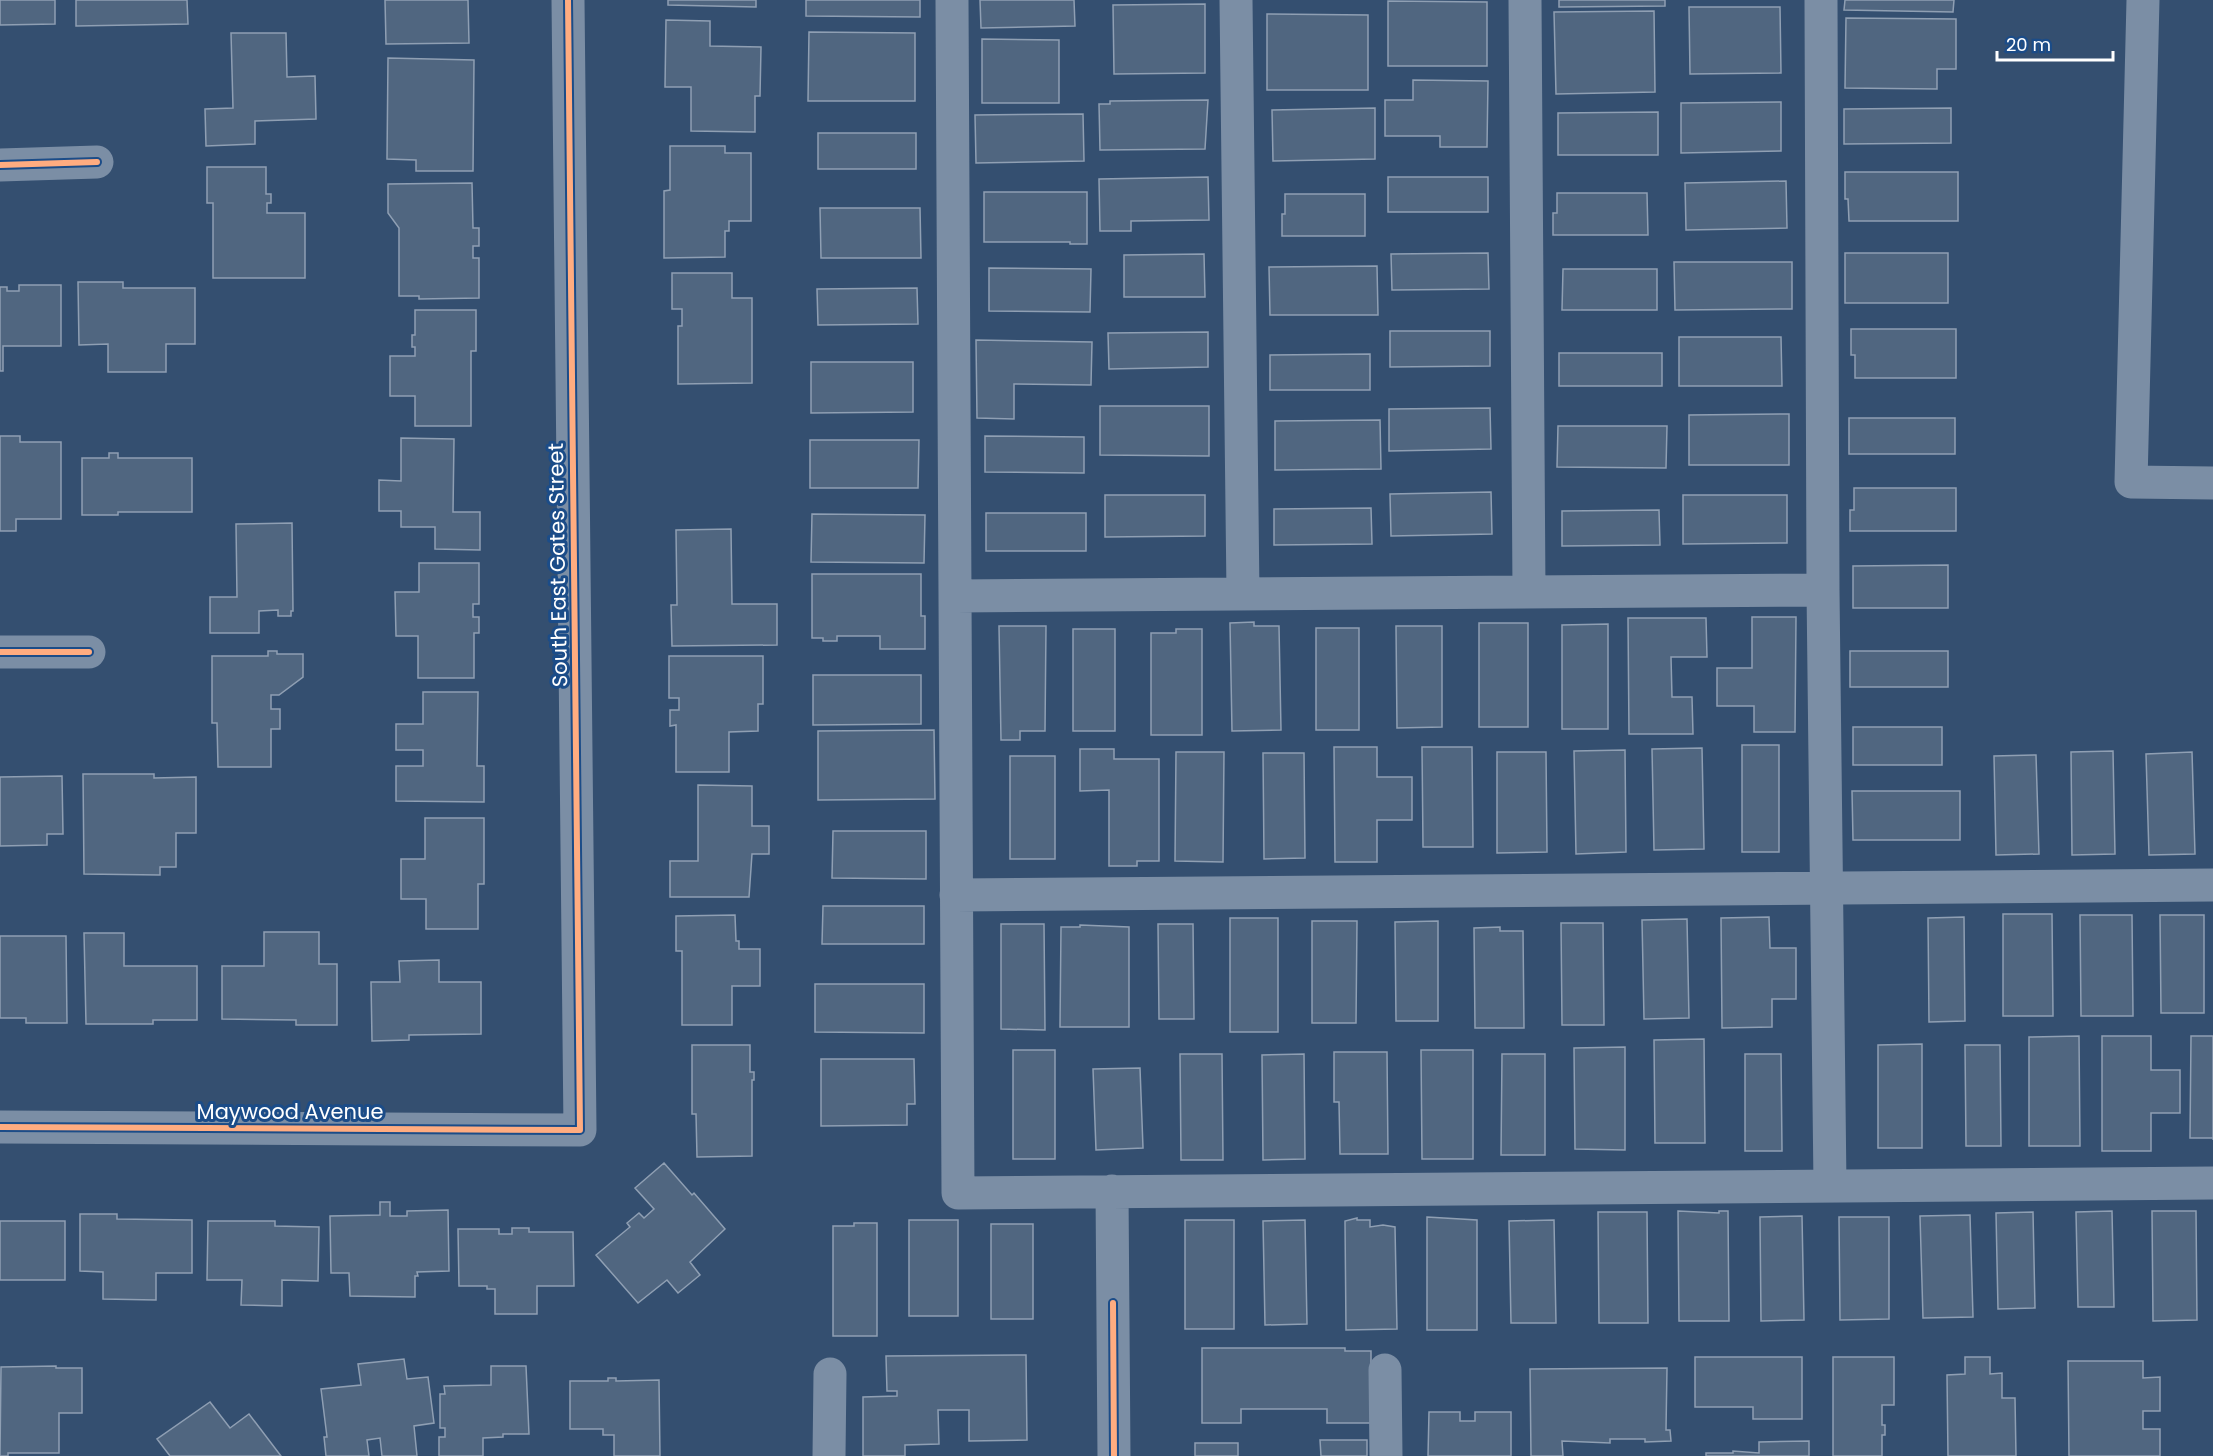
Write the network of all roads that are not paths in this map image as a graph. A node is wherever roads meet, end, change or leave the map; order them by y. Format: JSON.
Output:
{"nodes":[{"id":1,"x":568,"y":0,"type":"edge"},
{"id":2,"x":952,"y":0,"type":"edge"},
{"id":3,"x":1236,"y":0,"type":"edge"},
{"id":4,"x":1525,"y":0,"type":"edge"},
{"id":5,"x":1821,"y":0,"type":"edge"},
{"id":6,"x":2142,"y":0,"type":"edge"},
{"id":7,"x":98,"y":162,"type":"dead end"},
{"id":8,"x":0,"y":165,"type":"edge"},
{"id":9,"x":2213,"y":483,"type":"edge"},
{"id":10,"x":1824,"y":590,"type":"junction"},
{"id":11,"x":1529,"y":592,"type":"junction"},
{"id":12,"x":1243,"y":594,"type":"junction"},
{"id":13,"x":955,"y":596,"type":"junction"},
{"id":14,"x":0,"y":652,"type":"edge"},
{"id":15,"x":89,"y":652,"type":"dead end"},
{"id":16,"x":2213,"y":885,"type":"edge"},
{"id":17,"x":1828,"y":888,"type":"junction"},
{"id":18,"x":956,"y":895,"type":"junction"},
{"id":19,"x":0,"y":1127,"type":"edge"},
{"id":20,"x":580,"y":1130,"type":"joint"},
{"id":21,"x":2213,"y":1183,"type":"edge"},
{"id":22,"x":1830,"y":1186,"type":"junction"},
{"id":23,"x":1112,"y":1191,"type":"junction"},
{"id":24,"x":1385,"y":1370,"type":"dead end"},
{"id":25,"x":830,"y":1374,"type":"dead end"},
{"id":26,"x":829,"y":1456,"type":"edge"},
{"id":27,"x":1114,"y":1456,"type":"edge"},
{"id":28,"x":1386,"y":1456,"type":"edge"}],
"edges":[{"from":1,"to":20,"type":"street","name":"South East Gates Street"},
{"from":2,"to":13,"type":"street"},
{"from":3,"to":12,"type":"street"},
{"from":4,"to":11,"type":"street"},
{"from":5,"to":10,"type":"street"},
{"from":6,"to":9,"type":"street"},
{"from":7,"to":8,"type":"street"},
{"from":10,"to":11,"type":"street"},
{"from":10,"to":17,"type":"street"},
{"from":11,"to":12,"type":"street"},
{"from":12,"to":13,"type":"street"},
{"from":13,"to":18,"type":"street"},
{"from":14,"to":15,"type":"street"},
{"from":16,"to":17,"type":"street"},
{"from":17,"to":18,"type":"street"},
{"from":17,"to":22,"type":"street"},
{"from":18,"to":23,"type":"street"},
{"from":19,"to":20,"type":"street","name":"Maywood Avenue"},
{"from":21,"to":22,"type":"street"},
{"from":22,"to":23,"type":"street"},
{"from":23,"to":27,"type":"street"},
{"from":24,"to":28,"type":"street"},
{"from":25,"to":26,"type":"street"}]}
